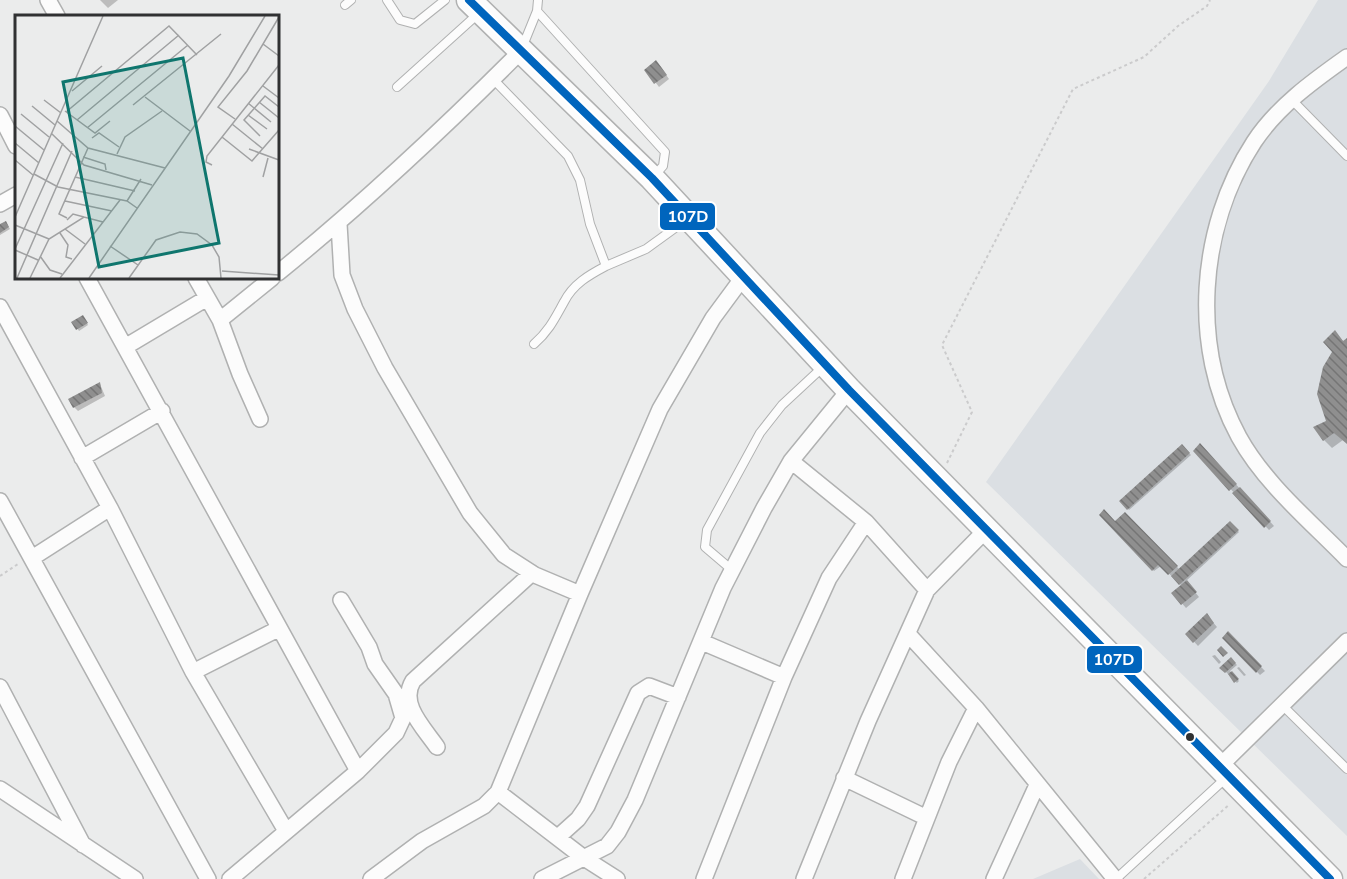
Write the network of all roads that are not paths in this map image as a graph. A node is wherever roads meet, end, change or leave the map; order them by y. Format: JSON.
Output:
{"nodes":[{"id":1,"x":48,"y":0,"type":"edge"},
{"id":2,"x":387,"y":0,"type":"edge"},
{"id":3,"x":445,"y":0,"type":"edge"},
{"id":4,"x":538,"y":0,"type":"edge"},
{"id":5,"x":475,"y":6,"type":"edge"},
{"id":6,"x":537,"y":11,"type":"junction"},
{"id":7,"x":56,"y":15,"type":"edge"},
{"id":8,"x":521,"y":51,"type":"junction"},
{"id":9,"x":1347,"y":57,"type":"edge"},
{"id":10,"x":493,"y":79,"type":"junction"},
{"id":11,"x":397,"y":87,"type":"dead end"},
{"id":12,"x":1292,"y":100,"type":"junction"},
{"id":13,"x":0,"y":115,"type":"edge"},
{"id":14,"x":15,"y":144,"type":"edge"},
{"id":15,"x":1347,"y":156,"type":"edge"},
{"id":16,"x":652,"y":178,"type":"junction"},
{"id":17,"x":15,"y":196,"type":"edge"},
{"id":18,"x":0,"y":204,"type":"edge"},
{"id":19,"x":690,"y":217,"type":"junction"},
{"id":20,"x":339,"y":224,"type":"junction"},
{"id":21,"x":606,"y":266,"type":"junction"},
{"id":22,"x":279,"y":272,"type":"edge"},
{"id":23,"x":744,"y":276,"type":"junction"},
{"id":24,"x":88,"y":279,"type":"edge"},
{"id":25,"x":197,"y":279,"type":"edge"},
{"id":26,"x":271,"y":279,"type":"edge"},
{"id":27,"x":207,"y":298,"type":"junction"},
{"id":28,"x":0,"y":307,"type":"edge"},
{"id":29,"x":220,"y":320,"type":"junction"},
{"id":30,"x":534,"y":344,"type":"dead end"},
{"id":31,"x":125,"y":347,"type":"junction"},
{"id":32,"x":825,"y":365,"type":"junction"},
{"id":33,"x":849,"y":390,"type":"junction"},
{"id":34,"x":162,"y":411,"type":"junction"},
{"id":35,"x":260,"y":419,"type":"dead end"},
{"id":36,"x":82,"y":458,"type":"junction"},
{"id":37,"x":791,"y":461,"type":"junction"},
{"id":38,"x":0,"y":501,"type":"edge"},
{"id":39,"x":110,"y":508,"type":"junction"},
{"id":40,"x":866,"y":522,"type":"junction"},
{"id":41,"x":986,"y":530,"type":"junction"},
{"id":42,"x":32,"y":558,"type":"junction"},
{"id":43,"x":1347,"y":559,"type":"edge"},
{"id":44,"x":732,"y":570,"type":"junction"},
{"id":45,"x":532,"y":573,"type":"junction"},
{"id":46,"x":927,"y":590,"type":"junction"},
{"id":47,"x":580,"y":594,"type":"junction"},
{"id":48,"x":341,"y":600,"type":"dead end"},
{"id":49,"x":278,"y":629,"type":"junction"},
{"id":50,"x":909,"y":635,"type":"junction"},
{"id":51,"x":1347,"y":641,"type":"edge"},
{"id":52,"x":702,"y":642,"type":"junction"},
{"id":53,"x":193,"y":672,"type":"junction"},
{"id":54,"x":784,"y":677,"type":"junction"},
{"id":55,"x":0,"y":687,"type":"edge"},
{"id":56,"x":678,"y":697,"type":"junction"},
{"id":57,"x":1283,"y":706,"type":"junction"},
{"id":58,"x":976,"y":708,"type":"junction"},
{"id":59,"x":437,"y":747,"type":"dead end"},
{"id":60,"x":1347,"y":769,"type":"edge"},
{"id":61,"x":358,"y":771,"type":"junction"},
{"id":62,"x":844,"y":778,"type":"junction"},
{"id":63,"x":1230,"y":778,"type":"junction"},
{"id":64,"x":1037,"y":785,"type":"junction"},
{"id":65,"x":0,"y":789,"type":"edge"},
{"id":66,"x":498,"y":792,"type":"junction"},
{"id":67,"x":927,"y":818,"type":"junction"},
{"id":68,"x":286,"y":831,"type":"junction"},
{"id":69,"x":558,"y":837,"type":"junction"},
{"id":70,"x":83,"y":845,"type":"junction"},
{"id":71,"x":584,"y":858,"type":"junction"},
{"id":72,"x":135,"y":879,"type":"edge"},
{"id":73,"x":208,"y":879,"type":"edge"},
{"id":74,"x":230,"y":879,"type":"edge"},
{"id":75,"x":370,"y":879,"type":"edge"},
{"id":76,"x":542,"y":879,"type":"edge"},
{"id":77,"x":617,"y":879,"type":"edge"},
{"id":78,"x":704,"y":879,"type":"edge"},
{"id":79,"x":804,"y":879,"type":"edge"},
{"id":80,"x":903,"y":879,"type":"edge"},
{"id":81,"x":994,"y":879,"type":"edge"},
{"id":82,"x":1116,"y":879,"type":"edge"},
{"id":83,"x":1330,"y":879,"type":"edge"}],
"edges":[{"from":1,"to":7,"type":"street"},
{"from":2,"to":3,"type":"lane"},
{"from":4,"to":6,"type":"lane"},
{"from":5,"to":8,"type":"main road"},
{"from":5,"to":11,"type":"lane"},
{"from":6,"to":8,"type":"lane"},
{"from":6,"to":16,"type":"lane"},
{"from":8,"to":10,"type":"street"},
{"from":8,"to":16,"type":"main road"},
{"from":9,"to":12,"type":"street"},
{"from":10,"to":20,"type":"street"},
{"from":10,"to":21,"type":"lane"},
{"from":12,"to":15,"type":"lane"},
{"from":12,"to":43,"type":"street"},
{"from":13,"to":14,"type":"street"},
{"from":16,"to":19,"type":"main road"},
{"from":17,"to":18,"type":"street"},
{"from":19,"to":21,"type":"lane"},
{"from":19,"to":23,"type":"main road"},
{"from":20,"to":22,"type":"street"},
{"from":20,"to":45,"type":"street"},
{"from":21,"to":30,"type":"lane"},
{"from":23,"to":32,"type":"main road"},
{"from":23,"to":47,"type":"street"},
{"from":24,"to":31,"type":"street"},
{"from":25,"to":27,"type":"street"},
{"from":26,"to":29,"type":"street"},
{"from":27,"to":29,"type":"street"},
{"from":27,"to":31,"type":"street"},
{"from":28,"to":36,"type":"street"},
{"from":29,"to":35,"type":"street"},
{"from":31,"to":34,"type":"street"},
{"from":32,"to":33,"type":"main road"},
{"from":32,"to":44,"type":"lane"},
{"from":33,"to":37,"type":"street"},
{"from":33,"to":41,"type":"main road"},
{"from":34,"to":36,"type":"street"},
{"from":34,"to":49,"type":"street"},
{"from":36,"to":39,"type":"street"},
{"from":37,"to":40,"type":"street"},
{"from":37,"to":44,"type":"street"},
{"from":38,"to":42,"type":"street"},
{"from":39,"to":42,"type":"street"},
{"from":39,"to":53,"type":"street"},
{"from":40,"to":46,"type":"street"},
{"from":40,"to":54,"type":"street"},
{"from":41,"to":46,"type":"street"},
{"from":41,"to":63,"type":"main road"},
{"from":42,"to":73,"type":"street"},
{"from":44,"to":52,"type":"street"},
{"from":45,"to":47,"type":"street"},
{"from":45,"to":59,"type":"street"},
{"from":46,"to":50,"type":"street"},
{"from":47,"to":66,"type":"street"},
{"from":48,"to":61,"type":"street"},
{"from":49,"to":53,"type":"street"},
{"from":49,"to":61,"type":"street"},
{"from":50,"to":58,"type":"street"},
{"from":50,"to":62,"type":"street"},
{"from":51,"to":57,"type":"street"},
{"from":52,"to":54,"type":"street"},
{"from":52,"to":56,"type":"street"},
{"from":53,"to":68,"type":"street"},
{"from":54,"to":78,"type":"street"},
{"from":55,"to":70,"type":"street"},
{"from":56,"to":69,"type":"street"},
{"from":56,"to":71,"type":"street"},
{"from":57,"to":60,"type":"lane"},
{"from":57,"to":63,"type":"street"},
{"from":58,"to":64,"type":"street"},
{"from":58,"to":67,"type":"street"},
{"from":61,"to":68,"type":"street"},
{"from":62,"to":67,"type":"street"},
{"from":62,"to":79,"type":"street"},
{"from":63,"to":82,"type":"lane"},
{"from":63,"to":83,"type":"main road"},
{"from":64,"to":81,"type":"street"},
{"from":64,"to":82,"type":"street"},
{"from":65,"to":70,"type":"street"},
{"from":66,"to":69,"type":"street"},
{"from":66,"to":75,"type":"street"},
{"from":67,"to":80,"type":"street"},
{"from":68,"to":74,"type":"street"},
{"from":69,"to":71,"type":"street"},
{"from":70,"to":72,"type":"street"},
{"from":71,"to":76,"type":"street"},
{"from":71,"to":77,"type":"street"}]}
